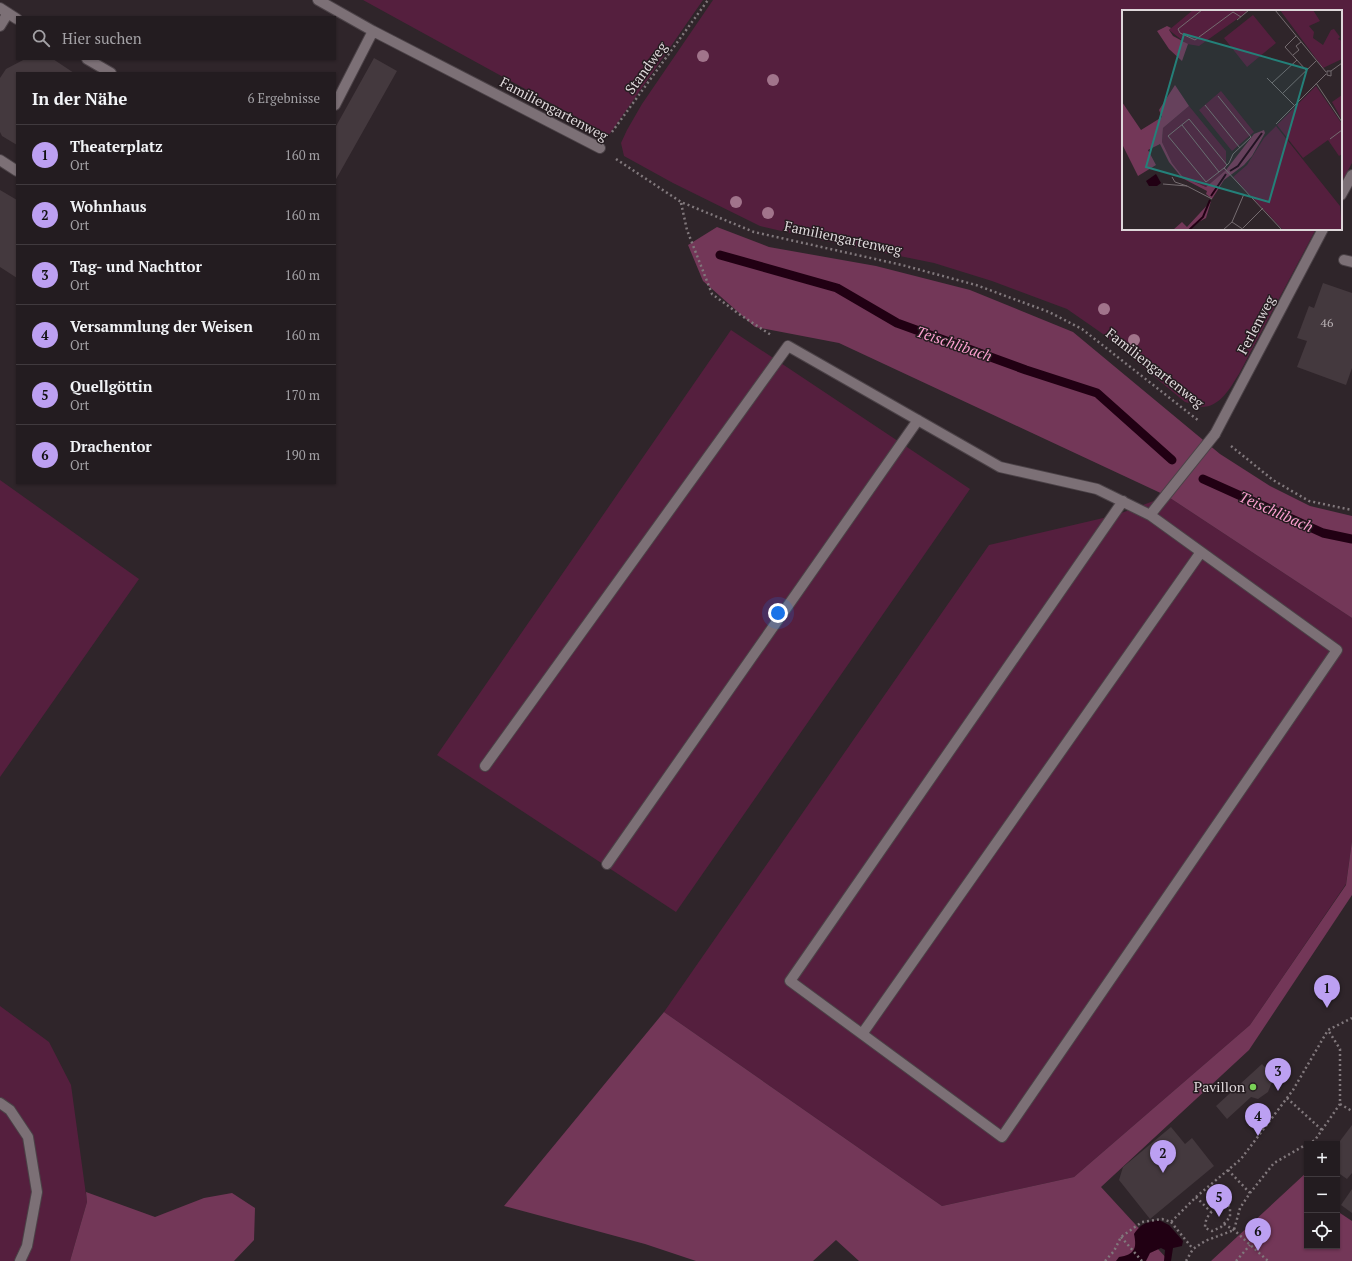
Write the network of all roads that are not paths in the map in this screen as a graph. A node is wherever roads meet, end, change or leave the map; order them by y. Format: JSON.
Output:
{"nodes":[{"id":1,"x":318,"y":0,"type":"edge"},
{"id":2,"x":8,"y":13,"type":"edge"},
{"id":3,"x":0,"y":26,"type":"edge"},
{"id":4,"x":373,"y":31,"type":"junction"},
{"id":5,"x":89,"y":60,"type":"edge"},
{"id":6,"x":109,"y":72,"type":"edge"},
{"id":7,"x":336,"y":103,"type":"edge"},
{"id":8,"x":600,"y":148,"type":"road end"},
{"id":9,"x":0,"y":160,"type":"edge"},
{"id":10,"x":16,"y":170,"type":"edge"},
{"id":11,"x":1352,"y":175,"type":"edge"},
{"id":12,"x":1342,"y":193,"type":"edge"},
{"id":13,"x":1322,"y":230,"type":"edge"},
{"id":14,"x":918,"y":420,"type":"junction"},
{"id":15,"x":1123,"y":501,"type":"junction"},
{"id":16,"x":1150,"y":515,"type":"junction"},
{"id":17,"x":1201,"y":552,"type":"junction"},
{"id":18,"x":485,"y":766,"type":"dead end"},
{"id":19,"x":607,"y":864,"type":"dead end"},
{"id":20,"x":862,"y":1034,"type":"junction"},
{"id":21,"x":0,"y":1103,"type":"edge"},
{"id":22,"x":20,"y":1261,"type":"edge"}],
"edges":[{"from":1,"to":4,"type":"street","name":"Familiengartenweg"},
{"from":2,"to":3,"type":"street"},
{"from":4,"to":7,"type":"street"},
{"from":4,"to":8,"type":"street","name":"Familiengartenweg"},
{"from":5,"to":6,"type":"street"},
{"from":9,"to":10,"type":"street"},
{"from":11,"to":12,"type":"street"},
{"from":13,"to":16,"type":"street","name":"Ferlenweg"},
{"from":14,"to":15,"type":"street"},
{"from":14,"to":18,"type":"street"},
{"from":14,"to":19,"type":"street"},
{"from":15,"to":16,"type":"street"},
{"from":15,"to":20,"type":"street"},
{"from":16,"to":17,"type":"street"},
{"from":17,"to":20,"type":"street"},
{"from":17,"to":20,"type":"street"},
{"from":21,"to":22,"type":"street"}]}
